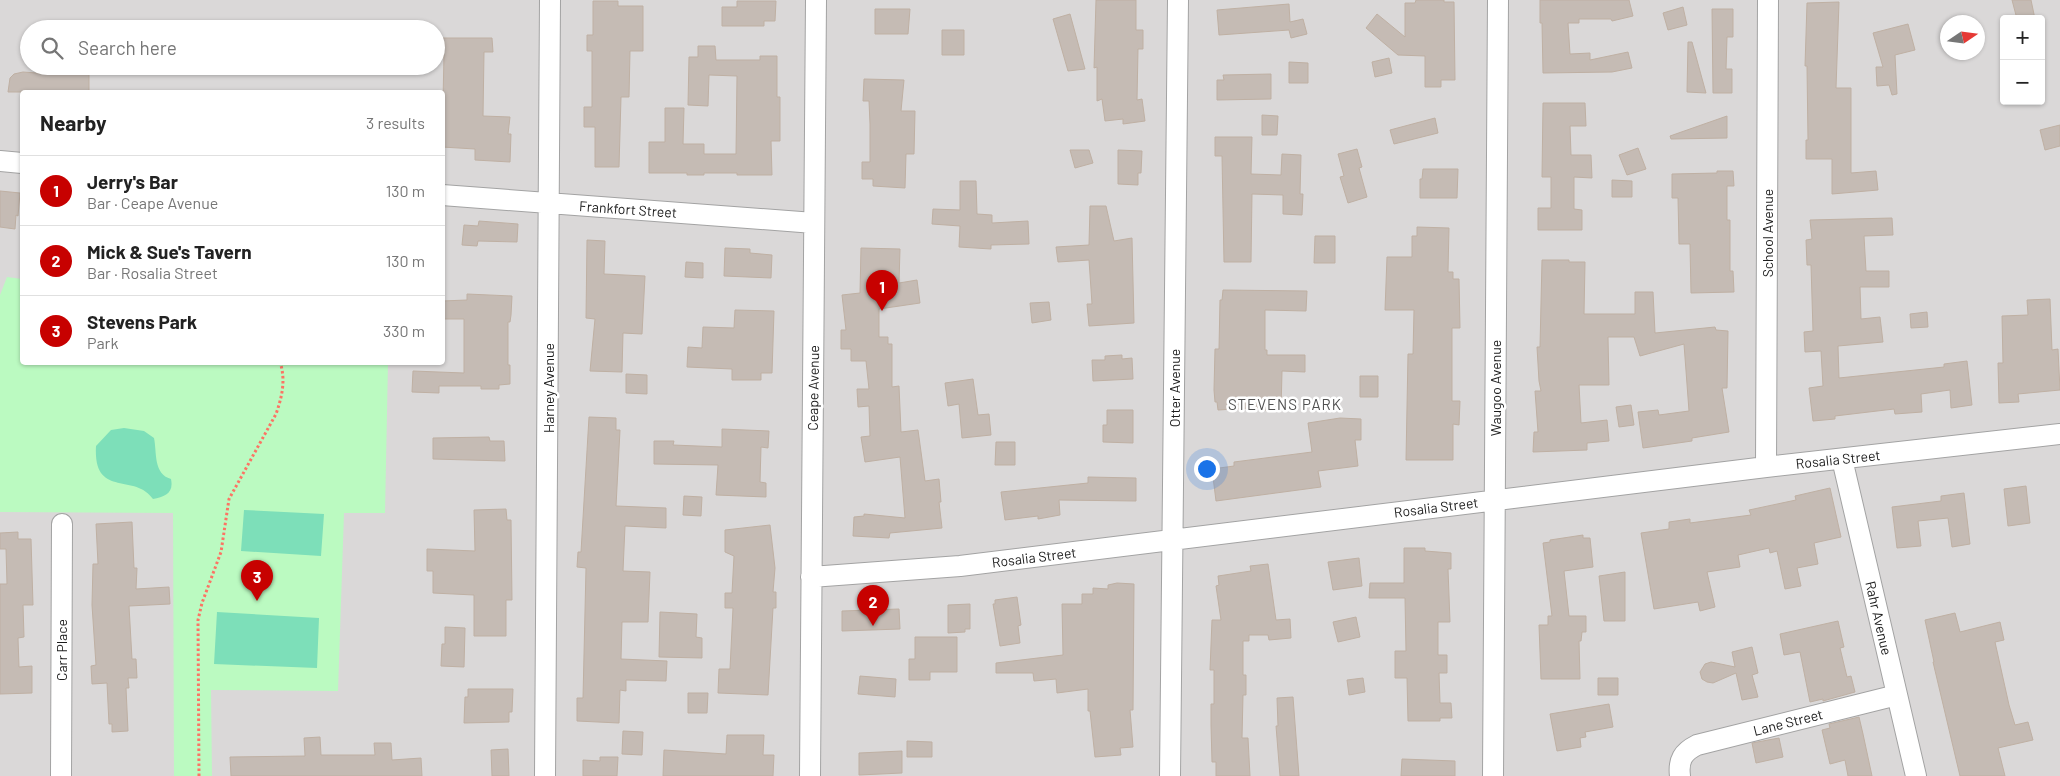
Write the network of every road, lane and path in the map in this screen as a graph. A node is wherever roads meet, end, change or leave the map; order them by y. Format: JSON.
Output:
{"nodes":[{"id":1,"x":550,"y":0,"type":"edge"},
{"id":2,"x":816,"y":0,"type":"edge"},
{"id":3,"x":1178,"y":0,"type":"edge"},
{"id":4,"x":1498,"y":0,"type":"edge"},
{"id":5,"x":1768,"y":0,"type":"edge"},
{"id":6,"x":0,"y":161,"type":"edge"},
{"id":7,"x":20,"y":163,"type":"edge"},
{"id":8,"x":445,"y":195,"type":"edge"},
{"id":9,"x":549,"y":203,"type":"junction"},
{"id":10,"x":814,"y":223,"type":"junction"},
{"id":11,"x":280,"y":365,"type":"edge"},
{"id":12,"x":2060,"y":434,"type":"edge"},
{"id":13,"x":1842,"y":459,"type":"junction"},
{"id":14,"x":1766,"y":467,"type":"junction"},
{"id":15,"x":1494,"y":500,"type":"junction"},
{"id":16,"x":62,"y":524,"type":"dead end"},
{"id":17,"x":1173,"y":540,"type":"junction"},
{"id":18,"x":811,"y":577,"type":"junction"},
{"id":19,"x":1897,"y":695,"type":"junction"},
{"id":20,"x":61,"y":776,"type":"edge"},
{"id":21,"x":200,"y":776,"type":"edge"},
{"id":22,"x":546,"y":776,"type":"edge"},
{"id":23,"x":810,"y":776,"type":"edge"},
{"id":24,"x":1170,"y":776,"type":"edge"},
{"id":25,"x":1493,"y":776,"type":"edge"},
{"id":26,"x":1680,"y":776,"type":"edge"},
{"id":27,"x":1916,"y":776,"type":"edge"}],
"edges":[{"from":1,"to":9,"type":"street","name":"Harney Avenue"},
{"from":2,"to":10,"type":"street","name":"Ceape Avenue"},
{"from":3,"to":17,"type":"street","name":"Otter Avenue"},
{"from":4,"to":15,"type":"street","name":"Waugoo Avenue"},
{"from":5,"to":14,"type":"street","name":"School Avenue"},
{"from":6,"to":7,"type":"street"},
{"from":8,"to":9,"type":"street","name":"Frankfort Street"},
{"from":9,"to":10,"type":"street","name":"Frankfort Street"},
{"from":9,"to":22,"type":"street","name":"Harney Avenue"},
{"from":10,"to":18,"type":"street","name":"Ceape Avenue"},
{"from":11,"to":21,"type":"path"},
{"from":12,"to":13,"type":"street","name":"Rosalia Street"},
{"from":13,"to":14,"type":"street","name":"Rosalia Street"},
{"from":13,"to":19,"type":"street","name":"Rahr Avenue"},
{"from":14,"to":15,"type":"street","name":"Rosalia Street"},
{"from":15,"to":17,"type":"street","name":"Rosalia Street"},
{"from":15,"to":25,"type":"street","name":"Waugoo Avenue"},
{"from":16,"to":20,"type":"street","name":"Carr Place"},
{"from":17,"to":18,"type":"street","name":"Rosalia Street"},
{"from":17,"to":24,"type":"street","name":"Otter Avenue"},
{"from":18,"to":23,"type":"street","name":"Ceape Avenue"},
{"from":19,"to":26,"type":"street","name":"Lane Street"},
{"from":19,"to":27,"type":"street","name":"Rahr Avenue"}]}
